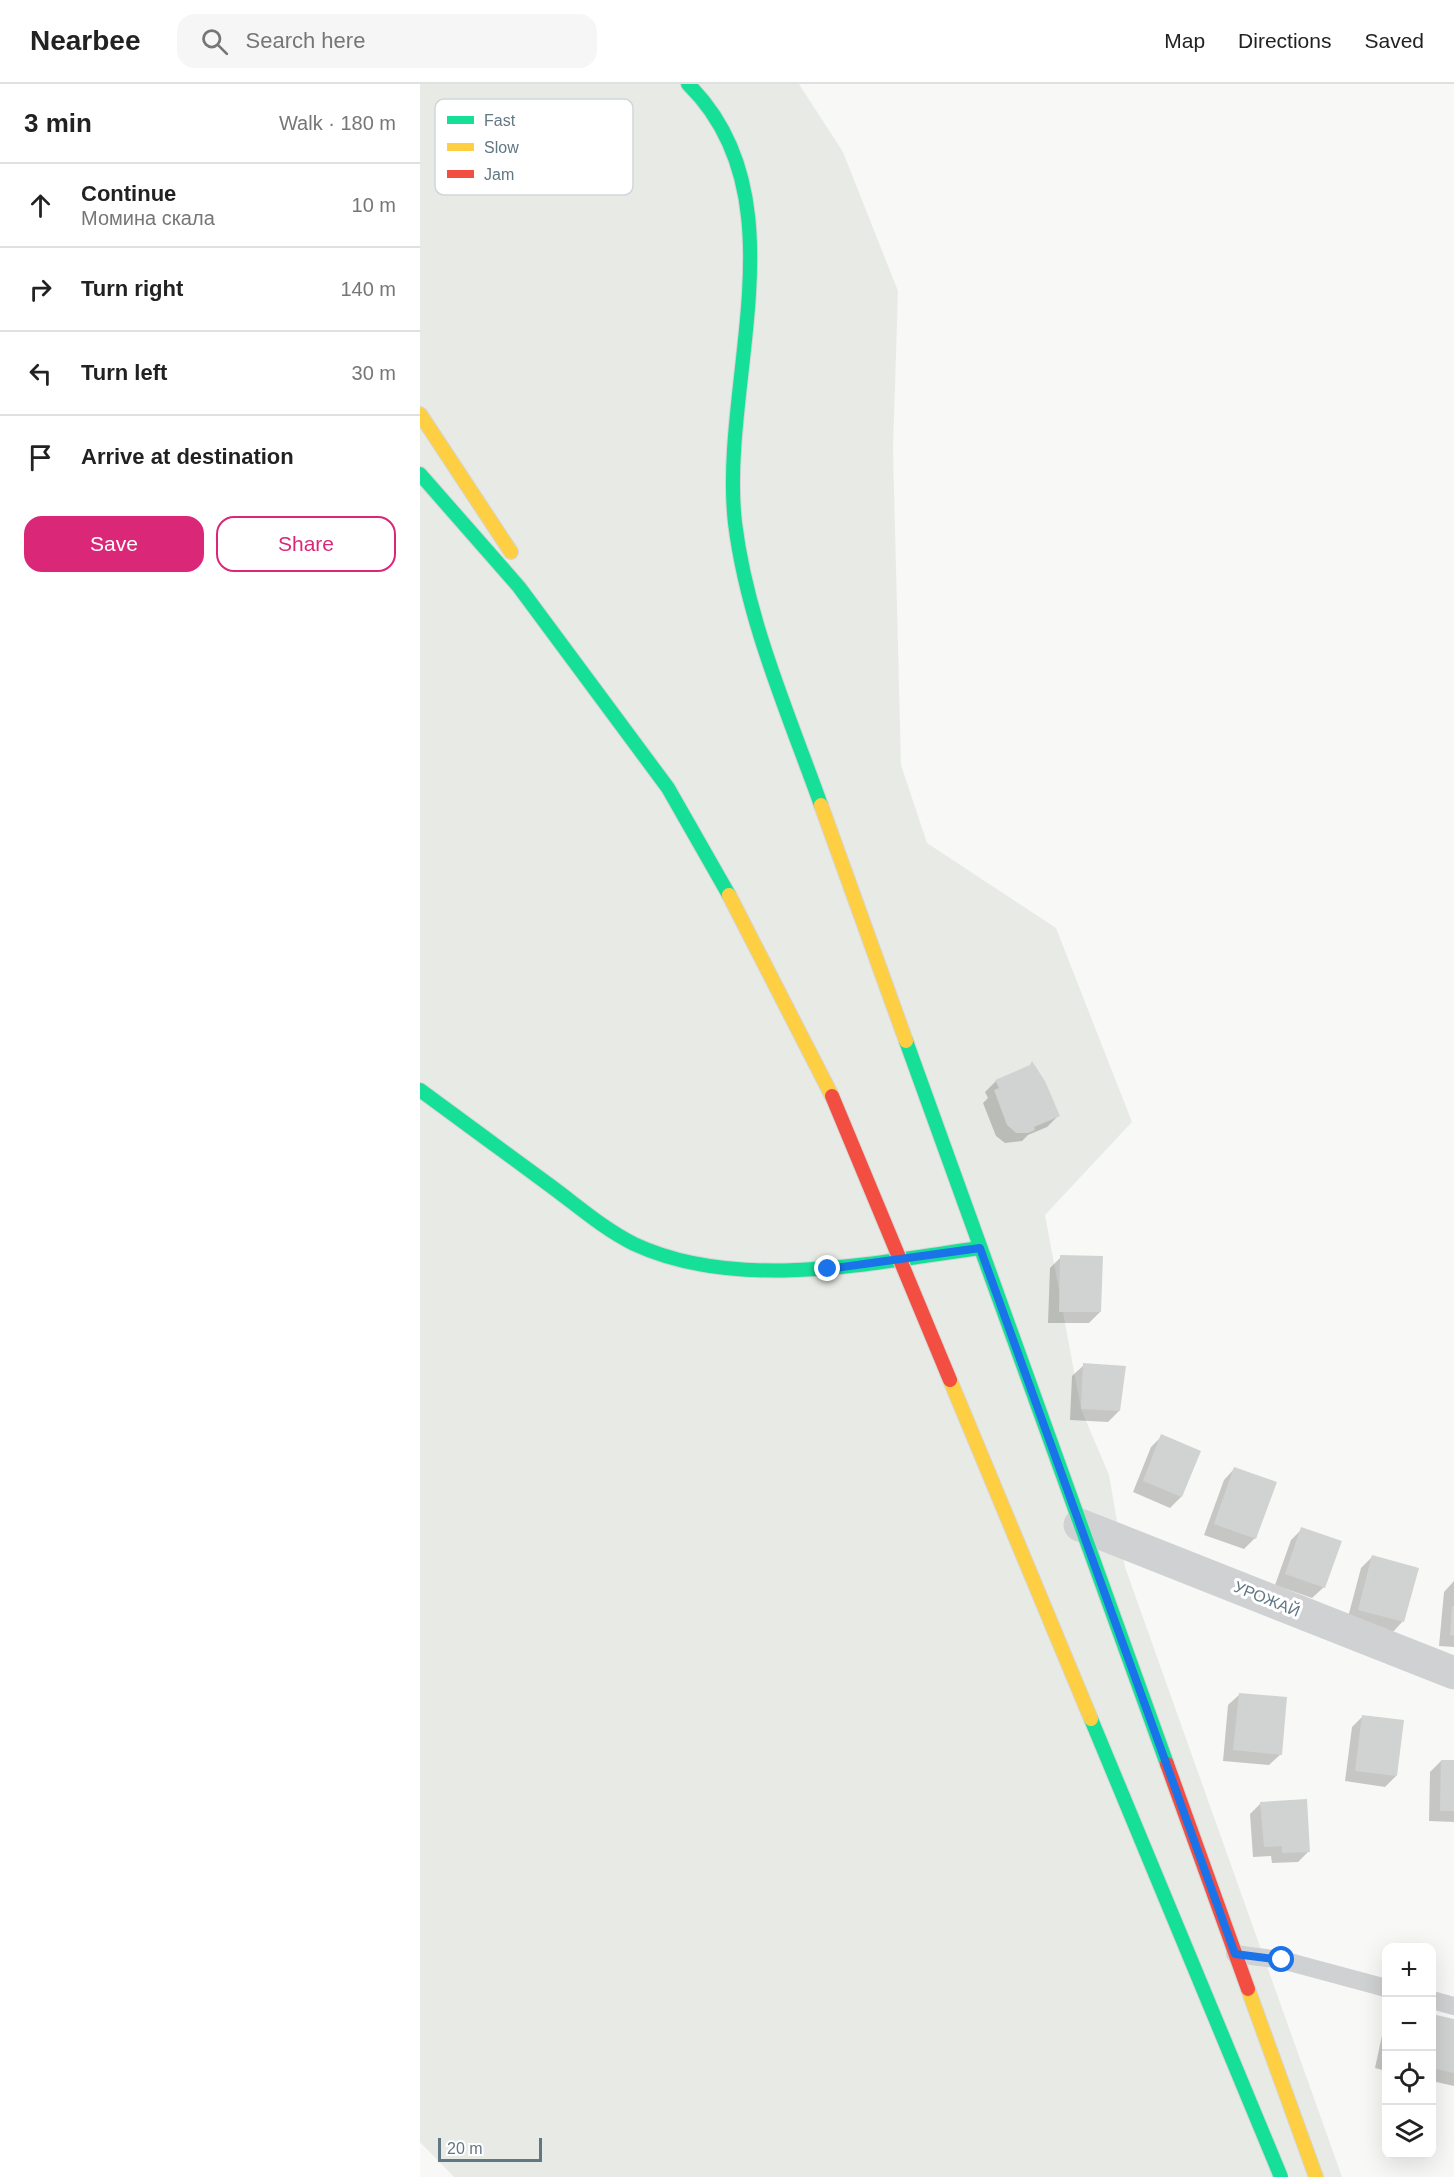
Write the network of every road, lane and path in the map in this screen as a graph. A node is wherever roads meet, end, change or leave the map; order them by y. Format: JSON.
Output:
{"nodes":[{"id":1,"x":688,"y":84,"type":"edge"},
{"id":2,"x":420,"y":414,"type":"edge"},
{"id":3,"x":420,"y":474,"type":"edge"},
{"id":4,"x":456,"y":537,"type":"dead end"},
{"id":5,"x":519,"y":587,"type":"junction"},
{"id":6,"x":668,"y":788,"type":"junction"},
{"id":7,"x":420,"y":1090,"type":"edge"},
{"id":8,"x":980,"y":1248,"type":"junction"},
{"id":9,"x":1080,"y":1525,"type":"junction"},
{"id":10,"x":1454,"y":1673,"type":"edge"},
{"id":11,"x":1235,"y":1954,"type":"junction"},
{"id":12,"x":1382,"y":1987,"type":"edge"},
{"id":13,"x":1436,"y":2001,"type":"edge"},
{"id":14,"x":1454,"y":2006,"type":"edge"},
{"id":15,"x":1281,"y":2177,"type":"edge"},
{"id":16,"x":1316,"y":2177,"type":"edge"}],
"edges":[{"from":1,"to":8,"type":"main road"},
{"from":2,"to":6,"type":"main road"},
{"from":3,"to":5,"type":"main road"},
{"from":4,"to":5,"type":"main road"},
{"from":5,"to":6,"type":"main road"},
{"from":6,"to":15,"type":"main road","bridge":true},
{"from":7,"to":8,"type":"main road"},
{"from":8,"to":9,"type":"main road"},
{"from":9,"to":10,"type":"street","name":"УРОЖАЙ"},
{"from":9,"to":11,"type":"main road"},
{"from":11,"to":12,"type":"lane"},
{"from":11,"to":16,"type":"main road"},
{"from":13,"to":14,"type":"lane"}]}
